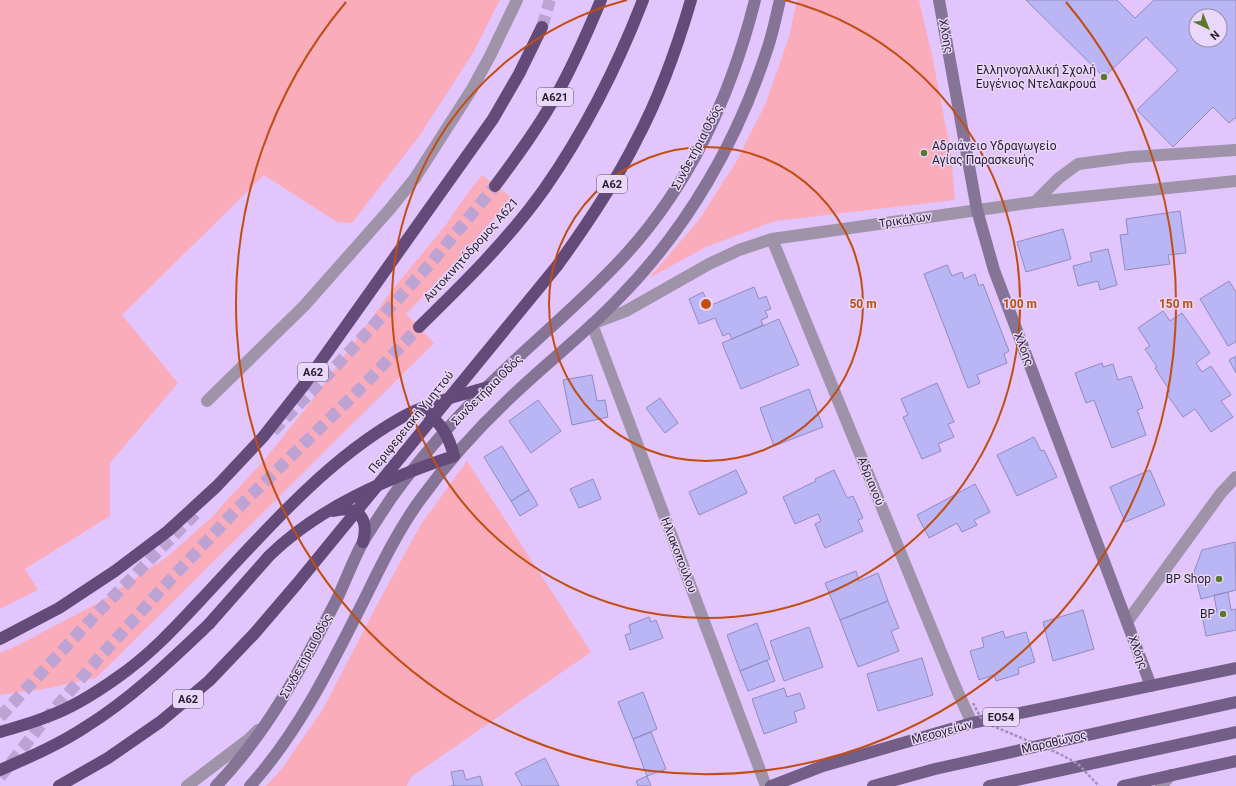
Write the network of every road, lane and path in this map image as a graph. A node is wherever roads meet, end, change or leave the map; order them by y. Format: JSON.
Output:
{"nodes":[{"id":1,"x":517,"y":0,"type":"edge"},
{"id":2,"x":600,"y":0,"type":"edge"},
{"id":3,"x":643,"y":0,"type":"edge"},
{"id":4,"x":691,"y":0,"type":"edge"},
{"id":5,"x":755,"y":0,"type":"edge"},
{"id":6,"x":780,"y":0,"type":"edge"},
{"id":7,"x":939,"y":0,"type":"edge"},
{"id":8,"x":542,"y":27,"type":"tunnel mouth"},
{"id":9,"x":1236,"y":150,"type":"edge"},
{"id":10,"x":1236,"y":181,"type":"edge"},
{"id":11,"x":495,"y":186,"type":"tunnel mouth"},
{"id":12,"x":1035,"y":202,"type":"junction"},
{"id":13,"x":977,"y":210,"type":"junction"},
{"id":14,"x":772,"y":239,"type":"junction"},
{"id":15,"x":592,"y":324,"type":"junction"},
{"id":16,"x":419,"y":327,"type":"tunnel mouth"},
{"id":17,"x":488,"y":387,"type":"junction"},
{"id":18,"x":207,"y":401,"type":"dead end"},
{"id":19,"x":418,"y":409,"type":"junction"},
{"id":20,"x":445,"y":432,"type":"junction"},
{"id":21,"x":454,"y":456,"type":"junction"},
{"id":22,"x":414,"y":470,"type":"junction"},
{"id":23,"x":1236,"y":476,"type":"edge"},
{"id":24,"x":328,"y":512,"type":"junction"},
{"id":25,"x":363,"y":542,"type":"junction"},
{"id":26,"x":1127,"y":622,"type":"junction"},
{"id":27,"x":0,"y":639,"type":"edge"},
{"id":28,"x":1236,"y":668,"type":"edge"},
{"id":29,"x":1151,"y":686,"type":"junction"},
{"id":30,"x":1236,"y":702,"type":"edge"},
{"id":31,"x":973,"y":703,"type":"dead end"},
{"id":32,"x":270,"y":718,"type":"junction"},
{"id":33,"x":972,"y":723,"type":"junction"},
{"id":34,"x":0,"y":732,"type":"edge"},
{"id":35,"x":1236,"y":732,"type":"edge"},
{"id":36,"x":1236,"y":761,"type":"edge"},
{"id":37,"x":0,"y":770,"type":"edge"},
{"id":38,"x":1171,"y":775,"type":"junction"},
{"id":39,"x":58,"y":786,"type":"edge"},
{"id":40,"x":187,"y":786,"type":"edge"},
{"id":41,"x":216,"y":786,"type":"edge"},
{"id":42,"x":250,"y":786,"type":"edge"},
{"id":43,"x":766,"y":786,"type":"edge"},
{"id":44,"x":770,"y":786,"type":"edge"},
{"id":45,"x":873,"y":786,"type":"edge"},
{"id":46,"x":989,"y":786,"type":"edge"},
{"id":47,"x":1099,"y":786,"type":"edge"},
{"id":48,"x":1123,"y":786,"type":"edge"},
{"id":49,"x":1161,"y":786,"type":"edge"}],
"edges":[{"from":1,"to":18,"type":"street"},
{"from":2,"to":11,"type":"highway","name":"Αυτοκινητόδρομος Α621","number":"Α621"},
{"from":3,"to":16,"type":"highway","name":"Αυτοκινητόδρομος Α621"},
{"from":4,"to":39,"type":"highway","name":"Περιφερειακή Υμηττού","number":"Α62","bridge":true},
{"from":5,"to":17,"type":"main road","name":"Συνδετήρια Οδός"},
{"from":6,"to":15,"type":"main road","name":"Συνδετήρια Οδός"},
{"from":7,"to":13,"type":"main road","name":"Χλόης"},
{"from":8,"to":27,"type":"highway","number":"Α62"},
{"from":9,"to":12,"type":"street"},
{"from":10,"to":12,"type":"street","name":"Τρικάλων"},
{"from":12,"to":13,"type":"street","name":"Τρικάλων"},
{"from":13,"to":14,"type":"street","name":"Τρικάλων"},
{"from":13,"to":26,"type":"main road","name":"Χλόης"},
{"from":14,"to":15,"type":"street","name":"Τρικάλων"},
{"from":14,"to":33,"type":"street","name":"Αδριανού"},
{"from":15,"to":21,"type":"main road","name":"Συνδετήρια Οδός"},
{"from":15,"to":43,"type":"street","name":"Ηλιακοπούλου"},
{"from":17,"to":19,"type":"highway"},
{"from":17,"to":20,"type":"main road","name":"Συνδετήρια Οδός"},
{"from":19,"to":20,"type":"highway"},
{"from":19,"to":34,"type":"highway"},
{"from":20,"to":21,"type":"highway"},
{"from":20,"to":22,"type":"main road","name":"Συνδετήρια Οδός"},
{"from":21,"to":22,"type":"highway"},
{"from":21,"to":42,"type":"main road","name":"Συνδετήρια Οδός"},
{"from":22,"to":24,"type":"highway"},
{"from":22,"to":25,"type":"main road","name":"Συνδετήρια Οδός"},
{"from":23,"to":26,"type":"street"},
{"from":24,"to":25,"type":"highway"},
{"from":24,"to":37,"type":"highway","bridge":true},
{"from":25,"to":32,"type":"main road","name":"Συνδετήρια Οδός"},
{"from":26,"to":29,"type":"main road","name":"Χλόης"},
{"from":28,"to":29,"type":"main road","name":"Μεσογείων","number":"ΕΟ54"},
{"from":29,"to":33,"type":"main road","name":"Μεσογείων","number":"ΕΟ54"},
{"from":30,"to":45,"type":"main road","name":"Μαραθώνος"},
{"from":31,"to":47,"type":"path","bridge":true},
{"from":32,"to":40,"type":"street"},
{"from":32,"to":41,"type":"main road","name":"Συνδετήρια Οδός"},
{"from":33,"to":44,"type":"main road","name":"Μεσογείων","number":"ΕΟ54"},
{"from":35,"to":46,"type":"main road"},
{"from":36,"to":38,"type":"main road"},
{"from":38,"to":48,"type":"main road"},
{"from":38,"to":49,"type":"street"}]}
